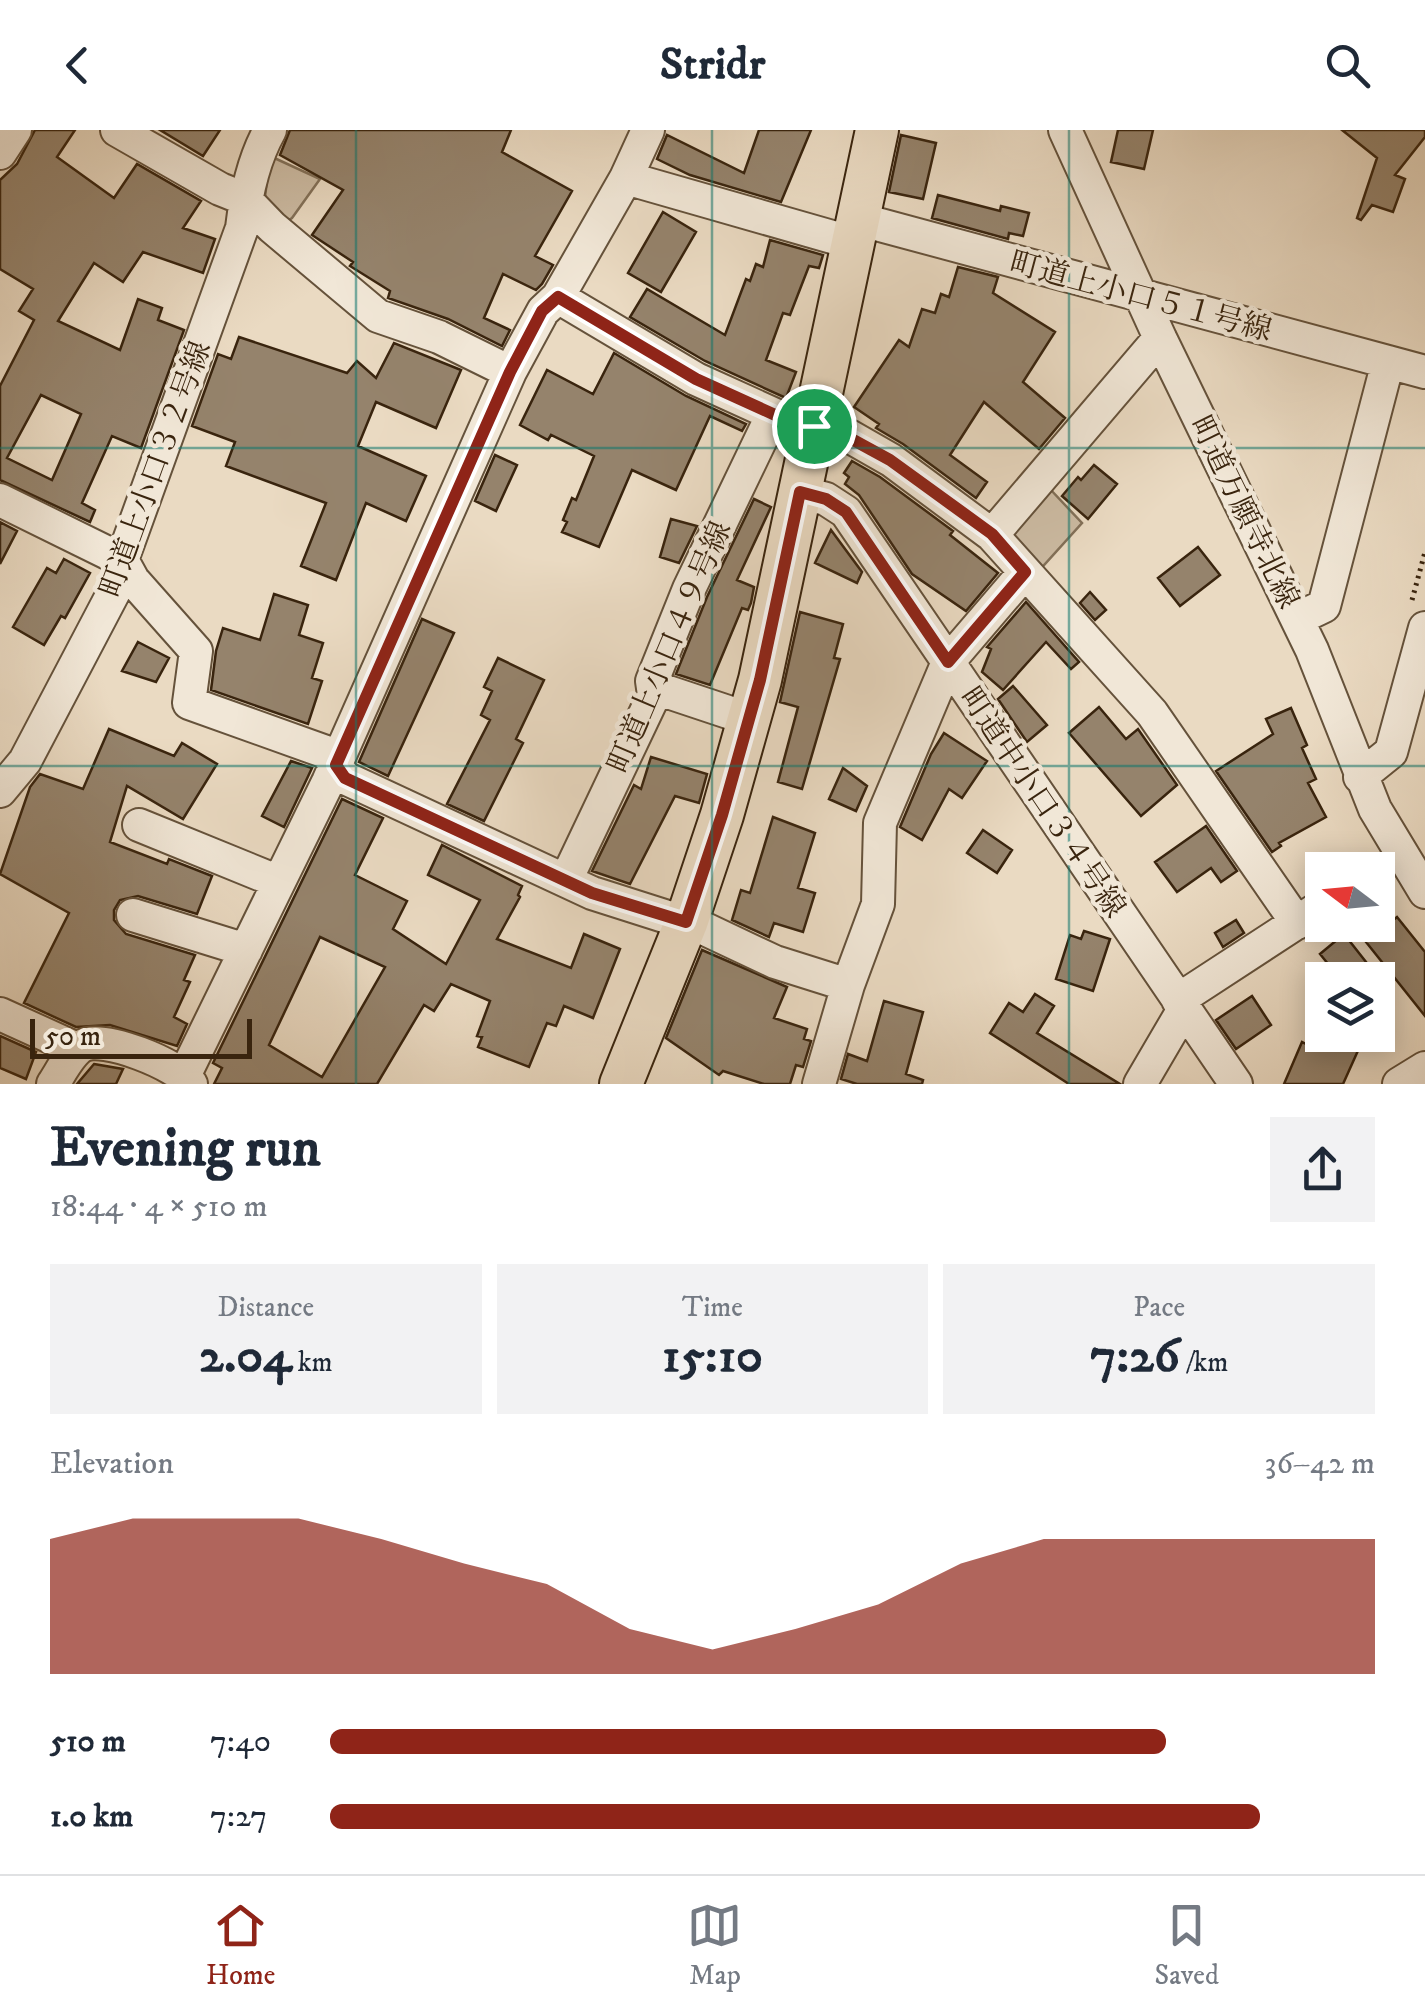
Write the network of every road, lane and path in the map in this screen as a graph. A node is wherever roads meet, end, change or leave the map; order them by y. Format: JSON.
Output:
{"nodes":[{"id":1,"x":15,"y":130,"type":"edge"},
{"id":2,"x":117,"y":130,"type":"edge"},
{"id":3,"x":270,"y":130,"type":"edge"},
{"id":4,"x":648,"y":130,"type":"edge"},
{"id":5,"x":877,"y":130,"type":"edge"},
{"id":6,"x":1066,"y":130,"type":"edge"},
{"id":7,"x":0,"y":153,"type":"edge"},
{"id":8,"x":626,"y":178,"type":"junction"},
{"id":9,"x":245,"y":199,"type":"junction"},
{"id":10,"x":855,"y":231,"type":"junction"},
{"id":11,"x":1142,"y":296,"type":"junction"},
{"id":12,"x":558,"y":297,"type":"junction"},
{"id":13,"x":1160,"y":338,"type":"junction"},
{"id":14,"x":1388,"y":362,"type":"junction"},
{"id":15,"x":510,"y":372,"type":"junction"},
{"id":16,"x":1425,"y":372,"type":"edge"},
{"id":17,"x":773,"y":414,"type":"junction"},
{"id":18,"x":814,"y":426,"type":"junction"},
{"id":19,"x":800,"y":492,"type":"junction"},
{"id":20,"x":0,"y":500,"type":"edge"},
{"id":21,"x":992,"y":534,"type":"junction"},
{"id":22,"x":122,"y":560,"type":"junction"},
{"id":23,"x":1025,"y":572,"type":"junction"},
{"id":24,"x":1297,"y":619,"type":"junction"},
{"id":25,"x":1425,"y":628,"type":"edge"},
{"id":26,"x":948,"y":662,"type":"junction"},
{"id":27,"x":653,"y":687,"type":"junction"},
{"id":28,"x":750,"y":718,"type":"junction"},
{"id":29,"x":336,"y":765,"type":"junction"},
{"id":30,"x":1360,"y":777,"type":"junction"},
{"id":31,"x":0,"y":791,"type":"edge"},
{"id":32,"x":139,"y":825,"type":"dead end"},
{"id":33,"x":1386,"y":852,"type":"edge"},
{"id":34,"x":1395,"y":872,"type":"edge"},
{"id":35,"x":566,"y":880,"type":"junction"},
{"id":36,"x":279,"y":882,"type":"junction"},
{"id":37,"x":1425,"y":892,"type":"edge"},
{"id":38,"x":1305,"y":908,"type":"edge"},
{"id":39,"x":133,"y":914,"type":"dead end"},
{"id":40,"x":1305,"y":918,"type":"edge"},
{"id":41,"x":686,"y":922,"type":"junction"},
{"id":42,"x":246,"y":950,"type":"junction"},
{"id":43,"x":848,"y":986,"type":"junction"},
{"id":44,"x":1181,"y":1005,"type":"junction"},
{"id":45,"x":0,"y":1014,"type":"edge"},
{"id":46,"x":77,"y":1049,"type":"junction"},
{"id":47,"x":1425,"y":1068,"type":"edge"},
{"id":48,"x":188,"y":1079,"type":"edge"},
{"id":49,"x":53,"y":1084,"type":"edge"},
{"id":50,"x":621,"y":1084,"type":"edge"},
{"id":51,"x":819,"y":1084,"type":"edge"},
{"id":52,"x":1140,"y":1084,"type":"edge"},
{"id":53,"x":1236,"y":1084,"type":"edge"},
{"id":54,"x":1400,"y":1084,"type":"edge"}],
"edges":[{"from":1,"to":7,"type":"street"},
{"from":2,"to":9,"type":"street"},
{"from":3,"to":9,"type":"street","name":"町道上小口３２号線"},
{"from":4,"to":8,"type":"street"},
{"from":5,"to":10,"type":"main road"},
{"from":6,"to":11,"type":"street","name":"町道万願寺北線"},
{"from":8,"to":10,"type":"street","name":"町道上小口５１号線"},
{"from":8,"to":12,"type":"street"},
{"from":9,"to":15,"type":"street"},
{"from":9,"to":22,"type":"street","name":"町道上小口３２号線"},
{"from":10,"to":11,"type":"street","name":"町道上小口５１号線"},
{"from":10,"to":18,"type":"main road"},
{"from":11,"to":13,"type":"street","name":"町道万願寺北線"},
{"from":11,"to":14,"type":"street","name":"町道上小口５１号線"},
{"from":12,"to":15,"type":"street"},
{"from":12,"to":17,"type":"street"},
{"from":13,"to":21,"type":"street"},
{"from":13,"to":24,"type":"street","name":"町道万願寺北線"},
{"from":14,"to":16,"type":"street","name":"町道上小口５１号線"},
{"from":14,"to":24,"type":"street"},
{"from":15,"to":29,"type":"street"},
{"from":17,"to":18,"type":"street"},
{"from":17,"to":27,"type":"street","name":"町道上小口４９号線"},
{"from":18,"to":19,"type":"main road"},
{"from":18,"to":21,"type":"street"},
{"from":19,"to":26,"type":"street","name":"町道中小口３４号線"},
{"from":19,"to":28,"type":"main road"},
{"from":20,"to":22,"type":"street"},
{"from":21,"to":23,"type":"street"},
{"from":22,"to":29,"type":"street"},
{"from":22,"to":31,"type":"street","name":"町道上小口３２号線"},
{"from":23,"to":26,"type":"street"},
{"from":23,"to":38,"type":"street"},
{"from":24,"to":30,"type":"street","name":"町道万願寺北線"},
{"from":25,"to":30,"type":"street"},
{"from":26,"to":43,"type":"street"},
{"from":26,"to":44,"type":"street","name":"町道中小口３４号線"},
{"from":27,"to":28,"type":"street"},
{"from":27,"to":35,"type":"street","name":"町道上小口４９号線"},
{"from":28,"to":41,"type":"main road"},
{"from":29,"to":35,"type":"street"},
{"from":29,"to":36,"type":"street"},
{"from":30,"to":33,"type":"street","name":"町道万願寺北線"},
{"from":32,"to":36,"type":"street"},
{"from":34,"to":37,"type":"street","name":"町道万願寺北線"},
{"from":35,"to":41,"type":"street"},
{"from":36,"to":42,"type":"street"},
{"from":39,"to":42,"type":"street"},
{"from":40,"to":44,"type":"street"},
{"from":41,"to":43,"type":"street"},
{"from":41,"to":50,"type":"main road"},
{"from":42,"to":48,"type":"street"},
{"from":43,"to":51,"type":"street"},
{"from":44,"to":52,"type":"street"},
{"from":44,"to":53,"type":"street","name":"町道中小口３４号線"},
{"from":45,"to":46,"type":"street"},
{"from":46,"to":48,"type":"street"},
{"from":46,"to":49,"type":"street"},
{"from":47,"to":54,"type":"street"}]}
